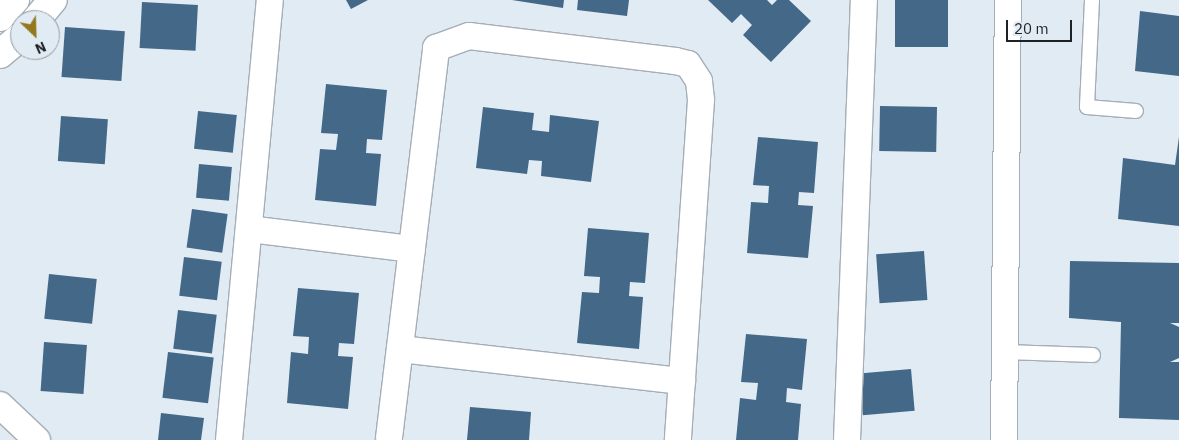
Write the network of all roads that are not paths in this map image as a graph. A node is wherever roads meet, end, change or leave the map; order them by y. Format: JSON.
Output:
{"nodes":[{"id":1,"x":16,"y":0,"type":"edge"},
{"id":2,"x":53,"y":0,"type":"edge"},
{"id":3,"x":270,"y":0,"type":"edge"},
{"id":4,"x":864,"y":0,"type":"edge"},
{"id":5,"x":1008,"y":0,"type":"edge"},
{"id":6,"x":1092,"y":0,"type":"edge"},
{"id":7,"x":44,"y":10,"type":"edge"},
{"id":8,"x":0,"y":16,"type":"edge"},
{"id":9,"x":10,"y":46,"type":"edge"},
{"id":10,"x":0,"y":54,"type":"edge"},
{"id":11,"x":1136,"y":111,"type":"dead end"},
{"id":12,"x":250,"y":229,"type":"junction"},
{"id":13,"x":412,"y":249,"type":"junction"},
{"id":14,"x":400,"y":349,"type":"junction"},
{"id":15,"x":1005,"y":352,"type":"junction"},
{"id":16,"x":1093,"y":355,"type":"dead end"},
{"id":17,"x":682,"y":381,"type":"junction"},
{"id":18,"x":0,"y":405,"type":"edge"},
{"id":19,"x":389,"y":438,"type":"dead end"},
{"id":20,"x":37,"y":440,"type":"edge"},
{"id":21,"x":229,"y":440,"type":"edge"},
{"id":22,"x":678,"y":440,"type":"edge"},
{"id":23,"x":848,"y":440,"type":"edge"},
{"id":24,"x":1004,"y":440,"type":"edge"}],
"edges":[{"from":1,"to":8,"type":"street"},
{"from":2,"to":7,"type":"street"},
{"from":3,"to":12,"type":"street"},
{"from":4,"to":23,"type":"street"},
{"from":5,"to":15,"type":"street"},
{"from":6,"to":11,"type":"lane"},
{"from":9,"to":10,"type":"street"},
{"from":12,"to":13,"type":"street"},
{"from":12,"to":21,"type":"street"},
{"from":13,"to":14,"type":"street"},
{"from":13,"to":17,"type":"street"},
{"from":14,"to":17,"type":"street"},
{"from":14,"to":19,"type":"street"},
{"from":15,"to":16,"type":"lane"},
{"from":15,"to":24,"type":"street"},
{"from":17,"to":22,"type":"street"},
{"from":18,"to":20,"type":"street"}]}
